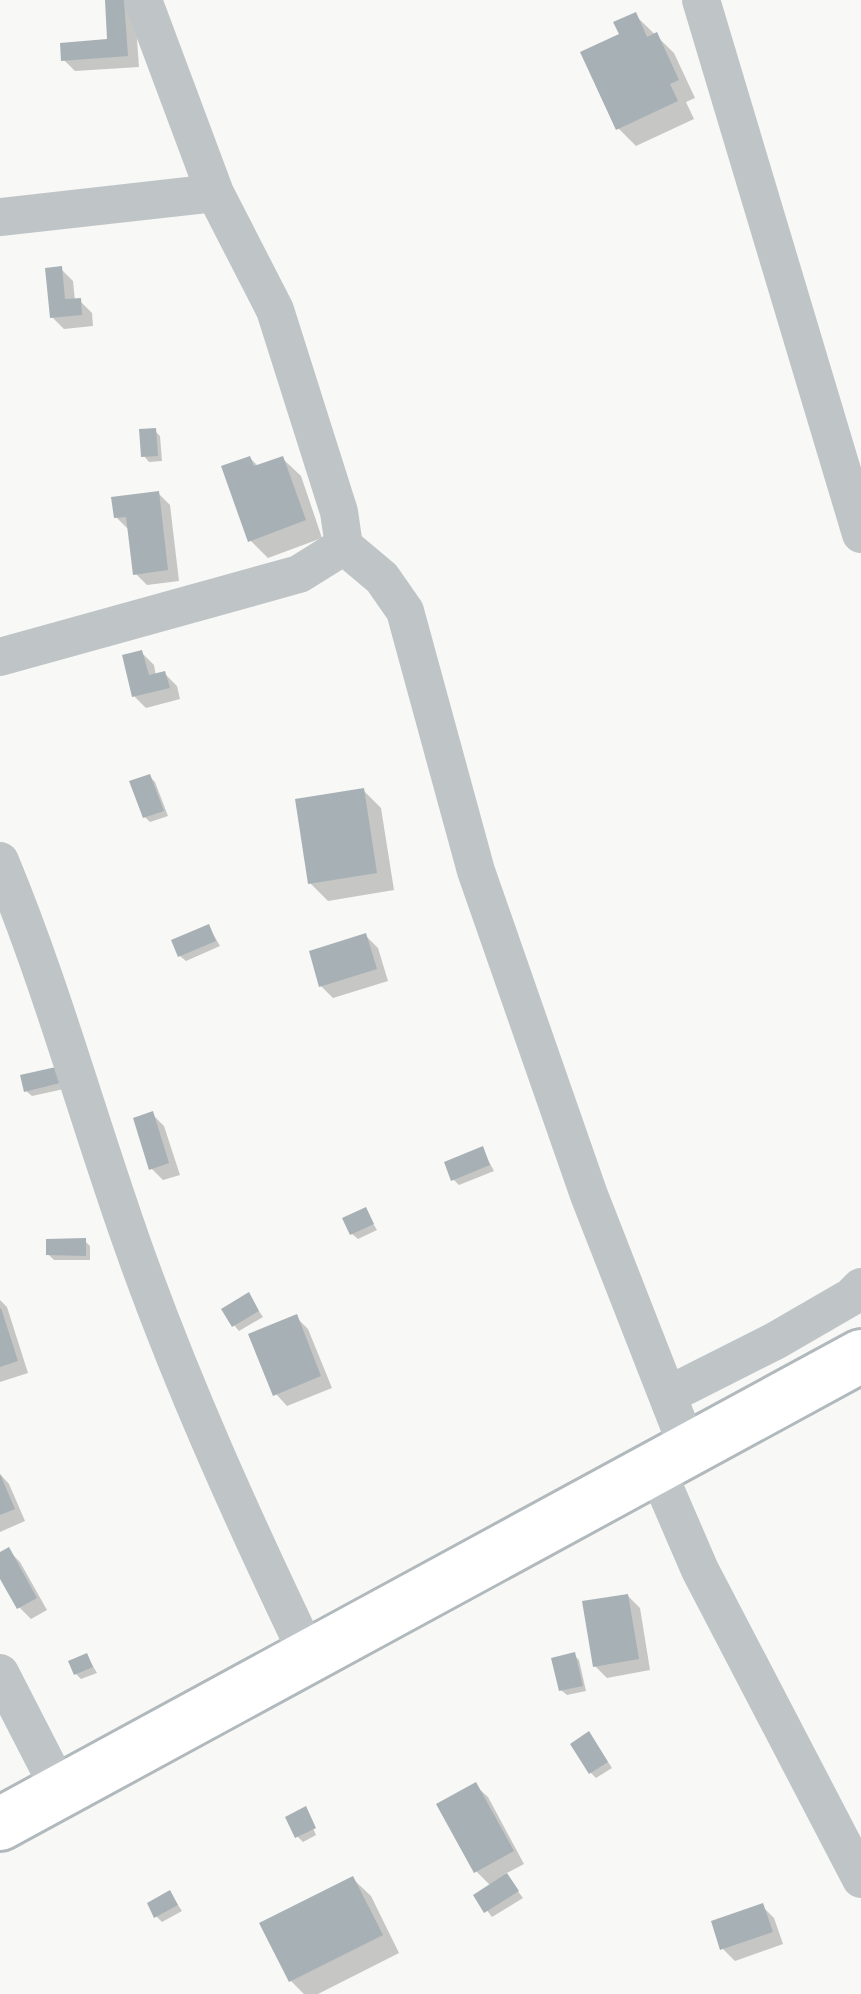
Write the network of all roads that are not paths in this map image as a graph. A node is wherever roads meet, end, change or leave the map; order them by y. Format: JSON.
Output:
{"nodes":[{"id":1,"x":143,"y":0,"type":"edge"},
{"id":2,"x":701,"y":0,"type":"edge"},
{"id":3,"x":216,"y":193,"type":"junction"},
{"id":4,"x":0,"y":217,"type":"edge"},
{"id":5,"x":861,"y":534,"type":"edge"},
{"id":6,"x":344,"y":546,"type":"junction"},
{"id":7,"x":0,"y":657,"type":"edge"},
{"id":8,"x":0,"y":862,"type":"edge"},
{"id":9,"x":861,"y":1287,"type":"edge"},
{"id":10,"x":861,"y":1356,"type":"edge"},
{"id":11,"x":668,"y":1395,"type":"junction"},
{"id":12,"x":672,"y":1459,"type":"junction"},
{"id":13,"x":308,"y":1657,"type":"junction"},
{"id":14,"x":0,"y":1673,"type":"edge"},
{"id":15,"x":60,"y":1790,"type":"junction"},
{"id":16,"x":0,"y":1824,"type":"edge"},
{"id":17,"x":861,"y":1879,"type":"edge"}],
"edges":[{"from":1,"to":3,"type":"street"},
{"from":2,"to":5,"type":"street"},
{"from":3,"to":4,"type":"street"},
{"from":3,"to":6,"type":"street"},
{"from":6,"to":7,"type":"street"},
{"from":6,"to":11,"type":"street"},
{"from":8,"to":13,"type":"street"},
{"from":9,"to":11,"type":"street"},
{"from":10,"to":12,"type":"street"},
{"from":11,"to":12,"type":"street"},
{"from":12,"to":13,"type":"street"},
{"from":12,"to":17,"type":"street"},
{"from":13,"to":15,"type":"street"},
{"from":14,"to":15,"type":"street"},
{"from":15,"to":16,"type":"street"}]}
